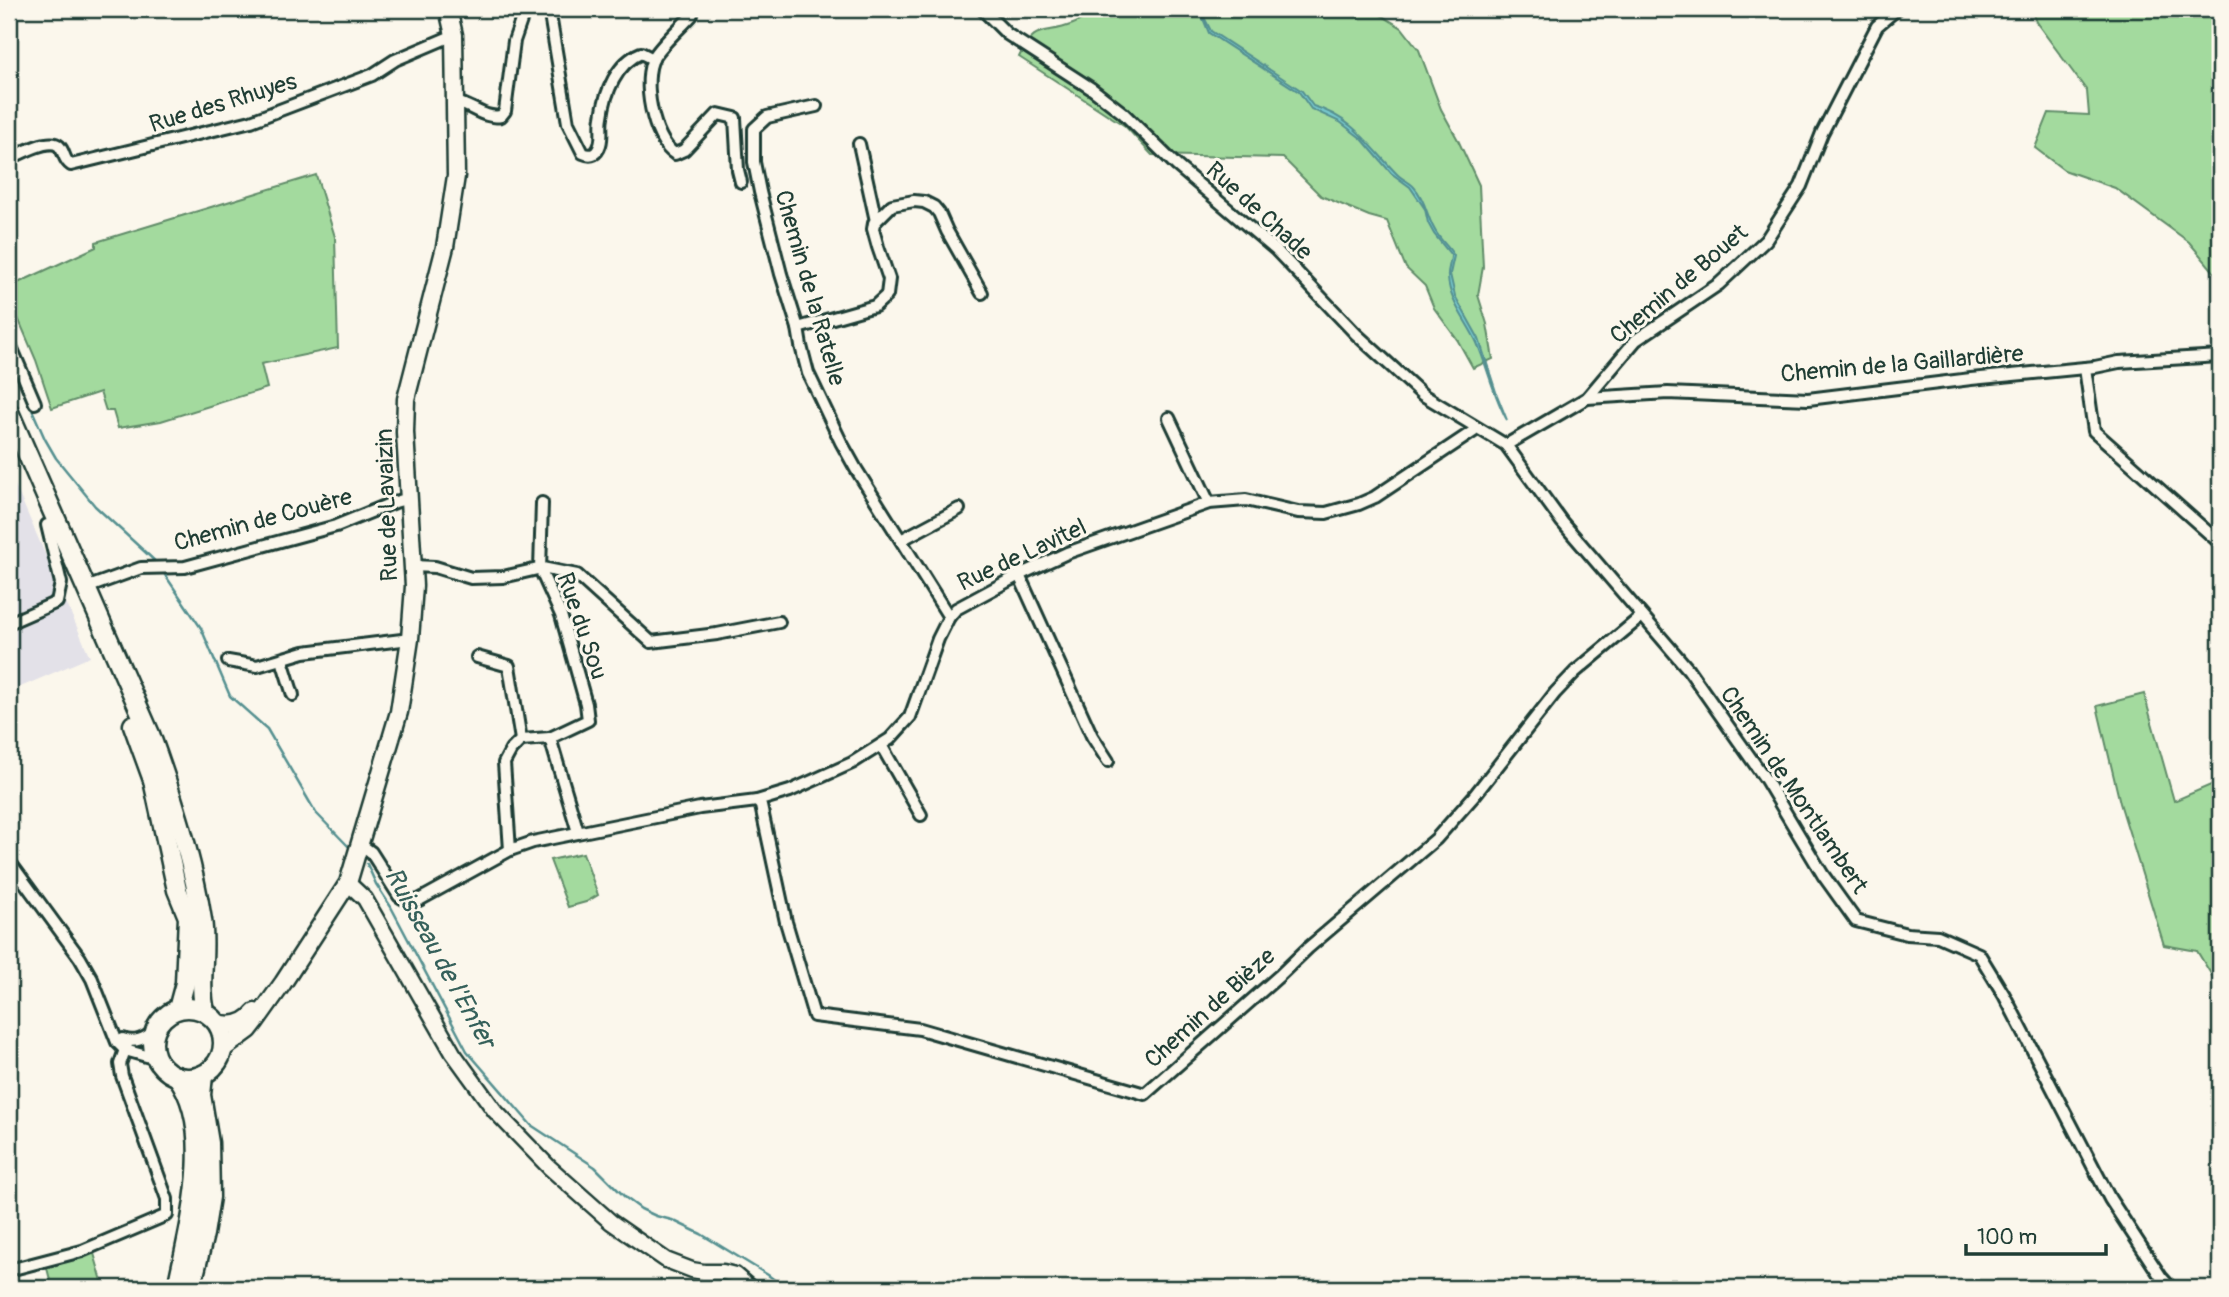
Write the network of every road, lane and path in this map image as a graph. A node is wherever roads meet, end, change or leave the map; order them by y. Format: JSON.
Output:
{"nodes":[{"id":1,"x":448,"y":9,"type":"edge"},
{"id":2,"x":525,"y":9,"type":"edge"},
{"id":3,"x":549,"y":9,"type":"edge"},
{"id":4,"x":694,"y":9,"type":"edge"},
{"id":5,"x":982,"y":9,"type":"edge"},
{"id":6,"x":1898,"y":9,"type":"edge"},
{"id":7,"x":454,"y":35,"type":"junction"},
{"id":8,"x":653,"y":59,"type":"junction"},
{"id":9,"x":456,"y":103,"type":"junction"},
{"id":10,"x":816,"y":106,"type":"dead end"},
{"id":11,"x":859,"y":144,"type":"dead end"},
{"id":12,"x":9,"y":159,"type":"edge"},
{"id":13,"x":741,"y":182,"type":"dead end"},
{"id":14,"x":876,"y":221,"type":"junction"},
{"id":15,"x":982,"y":293,"type":"dead end"},
{"id":16,"x":798,"y":328,"type":"junction"},
{"id":17,"x":9,"y":342,"type":"edge"},
{"id":18,"x":2220,"y":356,"type":"edge"},
{"id":19,"x":2085,"y":368,"type":"junction"},
{"id":20,"x":1587,"y":398,"type":"junction"},
{"id":21,"x":35,"y":403,"type":"dead end"},
{"id":22,"x":9,"y":412,"type":"edge"},
{"id":23,"x":1169,"y":418,"type":"dead end"},
{"id":24,"x":1478,"y":429,"type":"junction"},
{"id":25,"x":9,"y":439,"type":"edge"},
{"id":26,"x":1506,"y":444,"type":"junction"},
{"id":27,"x":410,"y":498,"type":"junction"},
{"id":28,"x":542,"y":503,"type":"dead end"},
{"id":29,"x":1209,"y":503,"type":"junction"},
{"id":30,"x":959,"y":509,"type":"dead end"},
{"id":31,"x":47,"y":525,"type":"junction"},
{"id":32,"x":901,"y":540,"type":"junction"},
{"id":33,"x":2220,"y":543,"type":"edge"},
{"id":34,"x":413,"y":566,"type":"junction"},
{"id":35,"x":540,"y":569,"type":"junction"},
{"id":36,"x":1019,"y":575,"type":"junction"},
{"id":37,"x":86,"y":588,"type":"junction"},
{"id":38,"x":1642,"y":616,"type":"junction"},
{"id":39,"x":949,"y":617,"type":"junction"},
{"id":40,"x":779,"y":622,"type":"dead end"},
{"id":41,"x":9,"y":624,"type":"edge"},
{"id":42,"x":410,"y":639,"type":"junction"},
{"id":43,"x":477,"y":657,"type":"dead end"},
{"id":44,"x":282,"y":660,"type":"junction"},
{"id":45,"x":228,"y":661,"type":"dead end"},
{"id":46,"x":293,"y":695,"type":"dead end"},
{"id":47,"x":550,"y":738,"type":"junction"},
{"id":48,"x":522,"y":740,"type":"junction"},
{"id":49,"x":881,"y":746,"type":"junction"},
{"id":50,"x":1108,"y":761,"type":"dead end"},
{"id":51,"x":757,"y":801,"type":"junction"},
{"id":52,"x":921,"y":815,"type":"dead end"},
{"id":53,"x":578,"y":832,"type":"junction"},
{"id":54,"x":360,"y":844,"type":"junction"},
{"id":55,"x":510,"y":850,"type":"junction"},
{"id":56,"x":9,"y":861,"type":"edge"},
{"id":57,"x":348,"y":883,"type":"junction"},
{"id":58,"x":300,"y":956,"type":"junction"},
{"id":59,"x":178,"y":1009,"type":"junction"},
{"id":60,"x":212,"y":1017,"type":"junction"},
{"id":61,"x":155,"y":1031,"type":"junction"},
{"id":62,"x":127,"y":1045,"type":"junction"},
{"id":63,"x":223,"y":1049,"type":"junction"},
{"id":64,"x":157,"y":1059,"type":"junction"},
{"id":65,"x":203,"y":1075,"type":"junction"},
{"id":66,"x":177,"y":1076,"type":"junction"},
{"id":67,"x":9,"y":1268,"type":"edge"},
{"id":68,"x":177,"y":1288,"type":"edge"},
{"id":69,"x":191,"y":1288,"type":"edge"},
{"id":70,"x":750,"y":1288,"type":"edge"},
{"id":71,"x":2171,"y":1288,"type":"edge"}],
"edges":[{"from":1,"to":7,"type":"main road","name":"Rue de Lavaizin"},
{"from":2,"to":9,"type":"street"},
{"from":3,"to":8,"type":"street"},
{"from":4,"to":8,"type":"street"},
{"from":5,"to":24,"type":"street","name":"Rue de Chade"},
{"from":6,"to":20,"type":"street","name":"Chemin de Bouet"},
{"from":7,"to":9,"type":"main road","name":"Rue de Lavaizin"},
{"from":7,"to":12,"type":"street","name":"Rue des Rhuyes"},
{"from":8,"to":13,"type":"street"},
{"from":9,"to":27,"type":"main road","name":"Rue de Lavaizin"},
{"from":10,"to":16,"type":"street","name":"Chemin de la Ratelle"},
{"from":11,"to":14,"type":"street"},
{"from":14,"to":15,"type":"street"},
{"from":14,"to":16,"type":"street"},
{"from":16,"to":32,"type":"street","name":"Chemin de la Ratelle"},
{"from":17,"to":21,"type":"street"},
{"from":18,"to":19,"type":"street","name":"Chemin de la Gaillardière"},
{"from":19,"to":20,"type":"street","name":"Chemin de la Gaillardière"},
{"from":19,"to":33,"type":"street"},
{"from":20,"to":26,"type":"street","name":"Chemin de Bouet"},
{"from":22,"to":37,"type":"main road"},
{"from":23,"to":29,"type":"street"},
{"from":24,"to":26,"type":"street","name":"Rue de Chade"},
{"from":24,"to":29,"type":"street","name":"Rue de Lavitel"},
{"from":25,"to":31,"type":"main road"},
{"from":26,"to":38,"type":"street","name":"Chemin de Montlambert"},
{"from":27,"to":34,"type":"main road","name":"Rue de Lavaizin"},
{"from":27,"to":37,"type":"street","name":"Chemin de Couère"},
{"from":28,"to":35,"type":"street","name":"Rue du Sou"},
{"from":29,"to":36,"type":"street","name":"Rue de Lavitel"},
{"from":30,"to":32,"type":"street"},
{"from":31,"to":41,"type":"street"},
{"from":31,"to":59,"type":"main road"},
{"from":32,"to":39,"type":"street","name":"Chemin de la Ratelle"},
{"from":34,"to":35,"type":"street"},
{"from":34,"to":42,"type":"main road","name":"Rue de Lavaizin"},
{"from":35,"to":40,"type":"street"},
{"from":35,"to":47,"type":"street","name":"Rue du Sou"},
{"from":36,"to":39,"type":"street","name":"Rue de Lavitel"},
{"from":36,"to":50,"type":"street"},
{"from":37,"to":60,"type":"main road"},
{"from":38,"to":51,"type":"street","name":"Chemin de Bièze"},
{"from":38,"to":71,"type":"street","name":"Chemin de Montlambert"},
{"from":39,"to":49,"type":"street","name":"Rue de Lavitel"},
{"from":42,"to":44,"type":"street"},
{"from":42,"to":54,"type":"main road","name":"Rue de Lavaizin"},
{"from":43,"to":48,"type":"street"},
{"from":44,"to":45,"type":"street"},
{"from":44,"to":46,"type":"street"},
{"from":47,"to":48,"type":"street","name":"Rue du Sou"},
{"from":47,"to":53,"type":"street"},
{"from":48,"to":55,"type":"street"},
{"from":49,"to":51,"type":"street","name":"Rue de Lavitel"},
{"from":49,"to":52,"type":"street"},
{"from":51,"to":53,"type":"street","name":"Rue de Lavitel"},
{"from":53,"to":55,"type":"street","name":"Rue de Lavitel"},
{"from":54,"to":55,"type":"street","name":"Rue de Lavitel"},
{"from":54,"to":57,"type":"main road","name":"Rue de Lavaizin"},
{"from":56,"to":62,"type":"street"},
{"from":57,"to":58,"type":"main road","name":"Rue de Lavaizin"},
{"from":57,"to":70,"type":"street"},
{"from":58,"to":60,"type":"main road","name":"Rue de Lavaizin"},
{"from":58,"to":63,"type":"main road","name":"Rue de Lavaizin"},
{"from":59,"to":60,"type":"main road"},
{"from":59,"to":61,"type":"main road"},
{"from":60,"to":63,"type":"main road"},
{"from":61,"to":62,"type":"street"},
{"from":61,"to":64,"type":"main road"},
{"from":62,"to":64,"type":"street"},
{"from":62,"to":67,"type":"street"},
{"from":63,"to":65,"type":"main road"},
{"from":64,"to":66,"type":"main road"},
{"from":65,"to":66,"type":"main road"},
{"from":65,"to":69,"type":"main road"},
{"from":66,"to":68,"type":"main road"}]}
